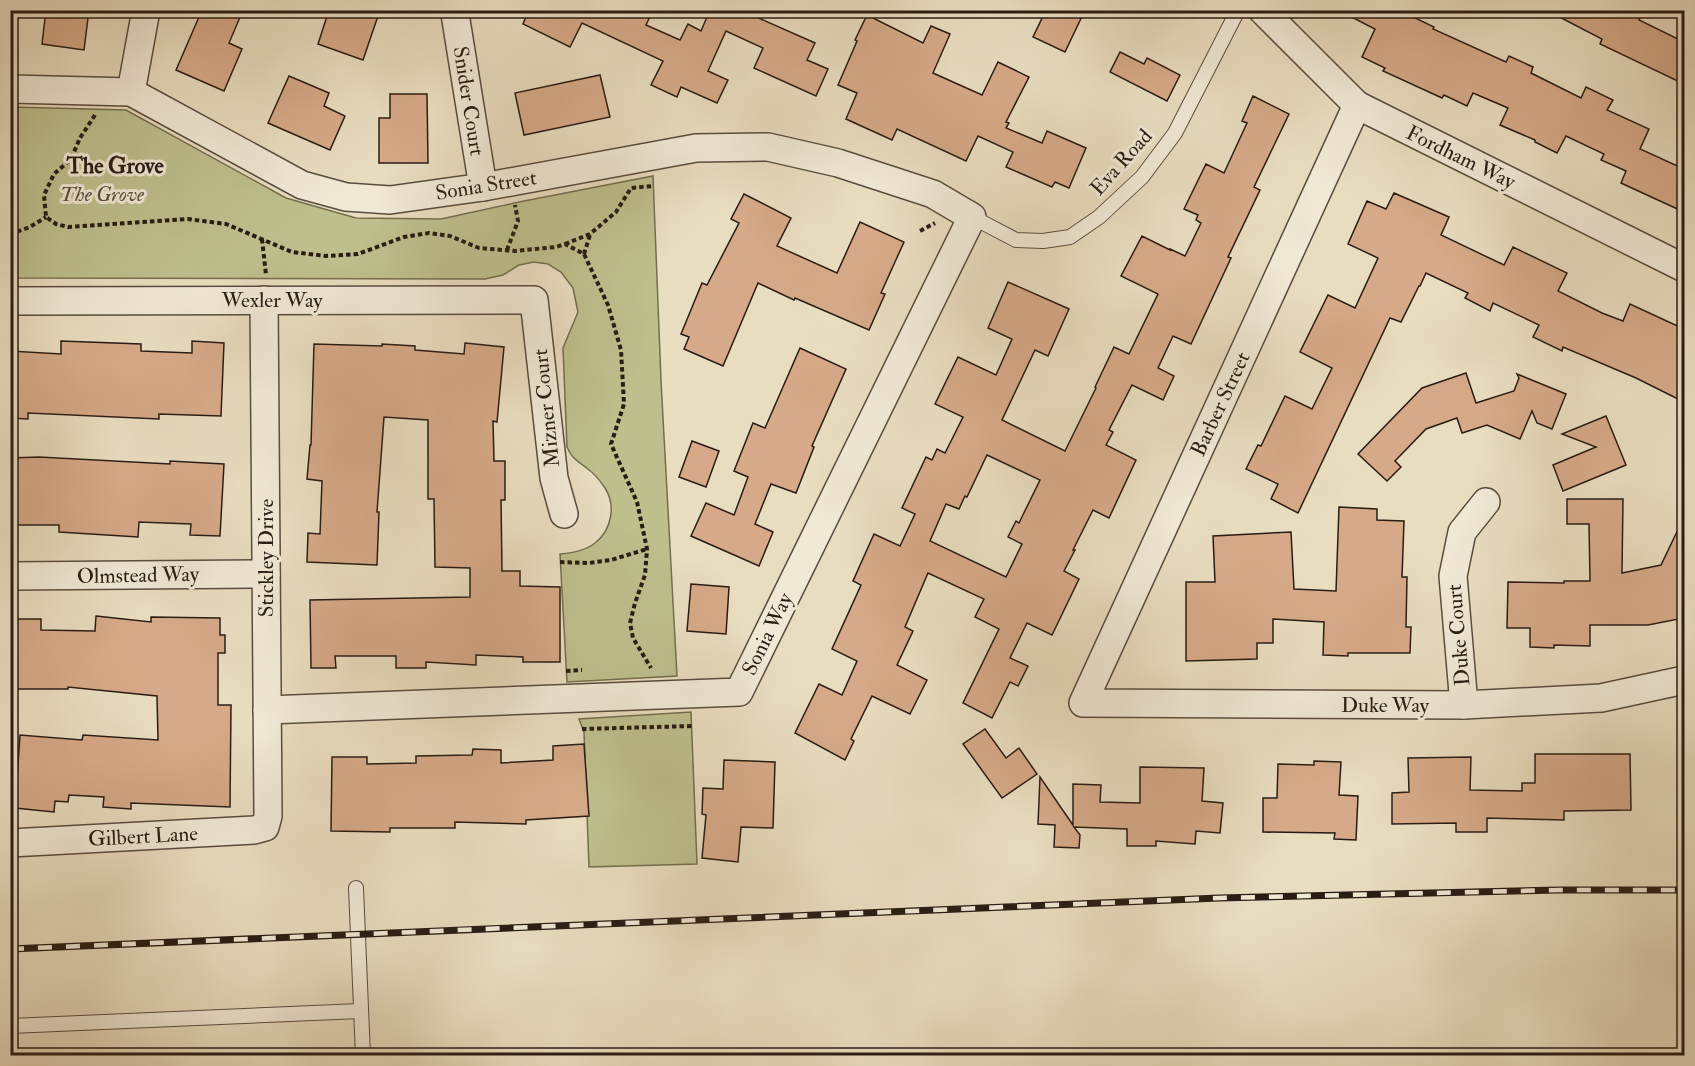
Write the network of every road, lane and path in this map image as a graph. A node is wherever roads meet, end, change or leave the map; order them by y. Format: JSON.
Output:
{"nodes":[{"id":1,"x":146,"y":10,"type":"edge"},
{"id":2,"x":1238,"y":10,"type":"edge"},
{"id":3,"x":1262,"y":10,"type":"edge"},
{"id":4,"x":455,"y":14,"type":"dead end"},
{"id":5,"x":10,"y":89,"type":"edge"},
{"id":6,"x":120,"y":92,"type":"junction"},
{"id":7,"x":1357,"y":105,"type":"junction"},
{"id":8,"x":510,"y":182,"type":"junction"},
{"id":9,"x":653,"y":186,"type":"dead end"},
{"id":10,"x":483,"y":187,"type":"junction"},
{"id":11,"x":46,"y":217,"type":"junction"},
{"id":12,"x":972,"y":217,"type":"junction"},
{"id":13,"x":10,"y":234,"type":"edge"},
{"id":14,"x":590,"y":234,"type":"junction"},
{"id":15,"x":262,"y":239,"type":"junction"},
{"id":16,"x":565,"y":244,"type":"junction"},
{"id":17,"x":507,"y":250,"type":"junction"},
{"id":18,"x":584,"y":254,"type":"junction"},
{"id":19,"x":1684,"y":268,"type":"edge"},
{"id":20,"x":264,"y":300,"type":"junction"},
{"id":21,"x":534,"y":300,"type":"joint"},
{"id":22,"x":10,"y":301,"type":"edge"},
{"id":23,"x":1486,"y":502,"type":"dead end"},
{"id":24,"x":564,"y":514,"type":"dead end"},
{"id":25,"x":646,"y":549,"type":"junction"},
{"id":26,"x":560,"y":562,"type":"dead end"},
{"id":27,"x":266,"y":574,"type":"junction"},
{"id":28,"x":10,"y":576,"type":"edge"},
{"id":29,"x":651,"y":668,"type":"dead end"},
{"id":30,"x":1684,"y":680,"type":"edge"},
{"id":31,"x":1083,"y":704,"type":"joint"},
{"id":32,"x":1464,"y":705,"type":"junction"},
{"id":33,"x":267,"y":710,"type":"junction"},
{"id":34,"x":692,"y":726,"type":"dead end"},
{"id":35,"x":582,"y":729,"type":"dead end"},
{"id":36,"x":268,"y":816,"type":"joint"},
{"id":37,"x":10,"y":843,"type":"edge"},
{"id":38,"x":356,"y":888,"type":"dead end"},
{"id":39,"x":360,"y":1011,"type":"junction"},
{"id":40,"x":10,"y":1026,"type":"edge"},
{"id":41,"x":363,"y":1056,"type":"edge"}],
"edges":[{"from":1,"to":6,"type":"street"},
{"from":2,"to":12,"type":"lane","name":"Eva Road"},
{"from":3,"to":7,"type":"street","name":"Fordham Way"},
{"from":4,"to":10,"type":"street","name":"Snider Court"},
{"from":5,"to":6,"type":"street","name":"Sonia Street"},
{"from":6,"to":10,"type":"street","name":"Sonia Street"},
{"from":6,"to":11,"type":"path"},
{"from":7,"to":19,"type":"street","name":"Fordham Way"},
{"from":7,"to":31,"type":"street","name":"Barber Street"},
{"from":8,"to":10,"type":"street","name":"Sonia Street"},
{"from":8,"to":12,"type":"street","name":"Sonia Street"},
{"from":8,"to":17,"type":"path"},
{"from":9,"to":14,"type":"path"},
{"from":11,"to":13,"type":"path"},
{"from":11,"to":15,"type":"path"},
{"from":12,"to":33,"type":"street","name":"Sonia Way"},
{"from":14,"to":16,"type":"path"},
{"from":14,"to":18,"type":"path"},
{"from":15,"to":17,"type":"path"},
{"from":15,"to":20,"type":"path"},
{"from":16,"to":17,"type":"path"},
{"from":16,"to":18,"type":"path"},
{"from":18,"to":25,"type":"path"},
{"from":20,"to":21,"type":"street","name":"Wexler Way"},
{"from":20,"to":22,"type":"street","name":"Wexler Way"},
{"from":20,"to":27,"type":"street","name":"Stickley Drive"},
{"from":21,"to":24,"type":"street","name":"Mizner Court"},
{"from":23,"to":32,"type":"street","name":"Duke Court"},
{"from":25,"to":26,"type":"path"},
{"from":25,"to":29,"type":"path"},
{"from":27,"to":28,"type":"street","name":"Olmstead Way"},
{"from":27,"to":33,"type":"street","name":"Stickley Drive"},
{"from":30,"to":32,"type":"street","name":"Duke Way"},
{"from":31,"to":32,"type":"street","name":"Duke Way"},
{"from":33,"to":36,"type":"street","name":"Stickley Drive"},
{"from":34,"to":35,"type":"path"},
{"from":36,"to":37,"type":"street","name":"Gilbert Lane"},
{"from":38,"to":39,"type":"lane"},
{"from":39,"to":40,"type":"lane"},
{"from":39,"to":41,"type":"lane"}]}
